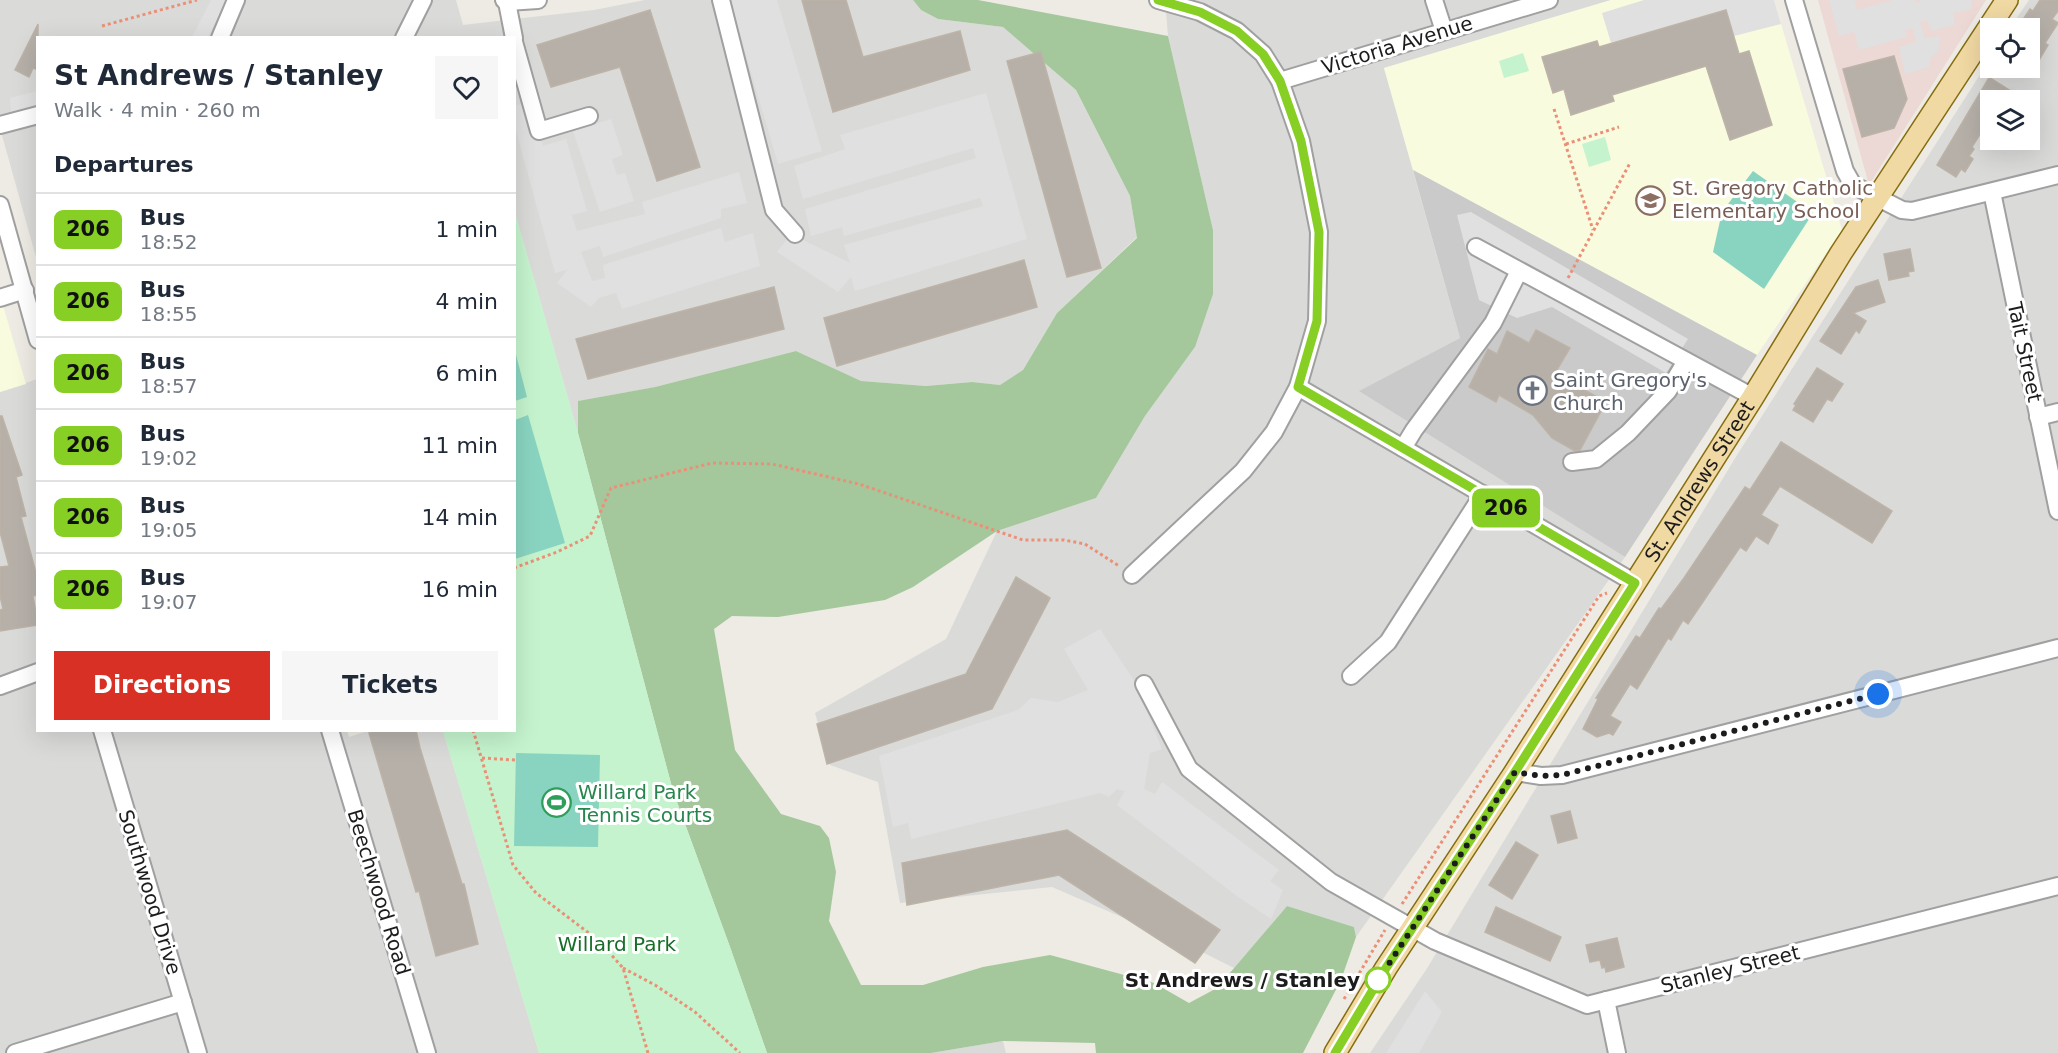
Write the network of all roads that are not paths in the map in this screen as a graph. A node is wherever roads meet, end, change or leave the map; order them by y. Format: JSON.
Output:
{"nodes":[{"id":1,"x":236,"y":0,"type":"edge"},
{"id":2,"x":423,"y":0,"type":"edge"},
{"id":3,"x":538,"y":0,"type":"edge"},
{"id":4,"x":721,"y":0,"type":"edge"},
{"id":5,"x":1158,"y":0,"type":"edge"},
{"id":6,"x":1434,"y":0,"type":"edge"},
{"id":7,"x":1550,"y":0,"type":"edge"},
{"id":8,"x":1794,"y":0,"type":"edge"},
{"id":9,"x":2007,"y":0,"type":"edge"},
{"id":10,"x":505,"y":1,"type":"edge"},
{"id":11,"x":1444,"y":31,"type":"junction"},
{"id":12,"x":221,"y":36,"type":"edge"},
{"id":13,"x":405,"y":36,"type":"edge"},
{"id":14,"x":514,"y":36,"type":"edge"},
{"id":15,"x":516,"y":49,"type":"edge"},
{"id":16,"x":1280,"y":81,"type":"junction"},
{"id":17,"x":590,"y":116,"type":"dead end"},
{"id":18,"x":36,"y":117,"type":"edge"},
{"id":19,"x":0,"y":126,"type":"edge"},
{"id":20,"x":2058,"y":175,"type":"edge"},
{"id":21,"x":1992,"y":192,"type":"junction"},
{"id":22,"x":1878,"y":199,"type":"junction"},
{"id":23,"x":0,"y":205,"type":"edge"},
{"id":24,"x":795,"y":234,"type":"dead end"},
{"id":25,"x":1476,"y":247,"type":"dead end"},
{"id":26,"x":1519,"y":271,"type":"junction"},
{"id":27,"x":25,"y":290,"type":"junction"},
{"id":28,"x":0,"y":298,"type":"edge"},
{"id":29,"x":36,"y":332,"type":"edge"},
{"id":30,"x":1686,"y":361,"type":"junction"},
{"id":31,"x":1298,"y":387,"type":"junction"},
{"id":32,"x":1753,"y":397,"type":"junction"},
{"id":33,"x":2058,"y":412,"type":"edge"},
{"id":34,"x":2038,"y":417,"type":"junction"},
{"id":35,"x":1403,"y":448,"type":"junction"},
{"id":36,"x":1572,"y":462,"type":"dead end"},
{"id":37,"x":1483,"y":494,"type":"junction"},
{"id":38,"x":2058,"y":511,"type":"edge"},
{"id":39,"x":1132,"y":575,"type":"road end"},
{"id":40,"x":1635,"y":583,"type":"junction"},
{"id":41,"x":2058,"y":648,"type":"edge"},
{"id":42,"x":36,"y":673,"type":"edge"},
{"id":43,"x":1351,"y":676,"type":"dead end"},
{"id":44,"x":1144,"y":684,"type":"dead end"},
{"id":45,"x":0,"y":686,"type":"edge"},
{"id":46,"x":103,"y":732,"type":"edge"},
{"id":47,"x":331,"y":732,"type":"edge"},
{"id":48,"x":1515,"y":772,"type":"junction"},
{"id":49,"x":2058,"y":886,"type":"edge"},
{"id":50,"x":1412,"y":929,"type":"junction"},
{"id":51,"x":1606,"y":1000,"type":"junction"},
{"id":52,"x":183,"y":1002,"type":"junction"},
{"id":53,"x":15,"y":1053,"type":"edge"},
{"id":54,"x":198,"y":1053,"type":"edge"},
{"id":55,"x":427,"y":1053,"type":"edge"},
{"id":56,"x":1335,"y":1053,"type":"edge"},
{"id":57,"x":1617,"y":1053,"type":"edge"}],
"edges":[{"from":1,"to":12,"type":"street"},
{"from":2,"to":13,"type":"street"},
{"from":3,"to":10,"type":"street"},
{"from":4,"to":24,"type":"street"},
{"from":5,"to":16,"type":"street"},
{"from":6,"to":11,"type":"street"},
{"from":7,"to":11,"type":"street","name":"Victoria Avenue"},
{"from":8,"to":22,"type":"street"},
{"from":9,"to":22,"type":"main road","name":"St. Andrews Street"},
{"from":10,"to":14,"type":"street"},
{"from":11,"to":16,"type":"street","name":"Victoria Avenue"},
{"from":15,"to":17,"type":"street"},
{"from":16,"to":31,"type":"street"},
{"from":18,"to":19,"type":"street"},
{"from":20,"to":21,"type":"street"},
{"from":21,"to":22,"type":"street"},
{"from":21,"to":34,"type":"street","name":"Tait Street"},
{"from":22,"to":32,"type":"main road","name":"St. Andrews Street"},
{"from":23,"to":27,"type":"street"},
{"from":25,"to":26,"type":"street"},
{"from":26,"to":30,"type":"street"},
{"from":26,"to":35,"type":"street"},
{"from":27,"to":28,"type":"street"},
{"from":27,"to":29,"type":"street"},
{"from":30,"to":32,"type":"street"},
{"from":30,"to":36,"type":"street"},
{"from":31,"to":35,"type":"street"},
{"from":31,"to":39,"type":"street"},
{"from":32,"to":40,"type":"main road","name":"St. Andrews Street"},
{"from":33,"to":34,"type":"street"},
{"from":34,"to":38,"type":"street","name":"Tait Street"},
{"from":35,"to":37,"type":"street"},
{"from":37,"to":40,"type":"street"},
{"from":37,"to":43,"type":"street"},
{"from":40,"to":48,"type":"main road","name":"St. Andrews Street"},
{"from":41,"to":48,"type":"street"},
{"from":42,"to":45,"type":"street"},
{"from":44,"to":50,"type":"street","name":"Stanley Street"},
{"from":46,"to":52,"type":"street","name":"Southwood Drive"},
{"from":47,"to":55,"type":"street","name":"Beechwood Road"},
{"from":48,"to":50,"type":"main road","name":"St. Andrews Street"},
{"from":49,"to":51,"type":"street","name":"Stanley Street"},
{"from":50,"to":51,"type":"street","name":"Stanley Street"},
{"from":50,"to":56,"type":"main road","name":"St. Andrews Street"},
{"from":51,"to":57,"type":"street"},
{"from":52,"to":53,"type":"street"},
{"from":52,"to":54,"type":"street","name":"Southwood Drive"}]}
